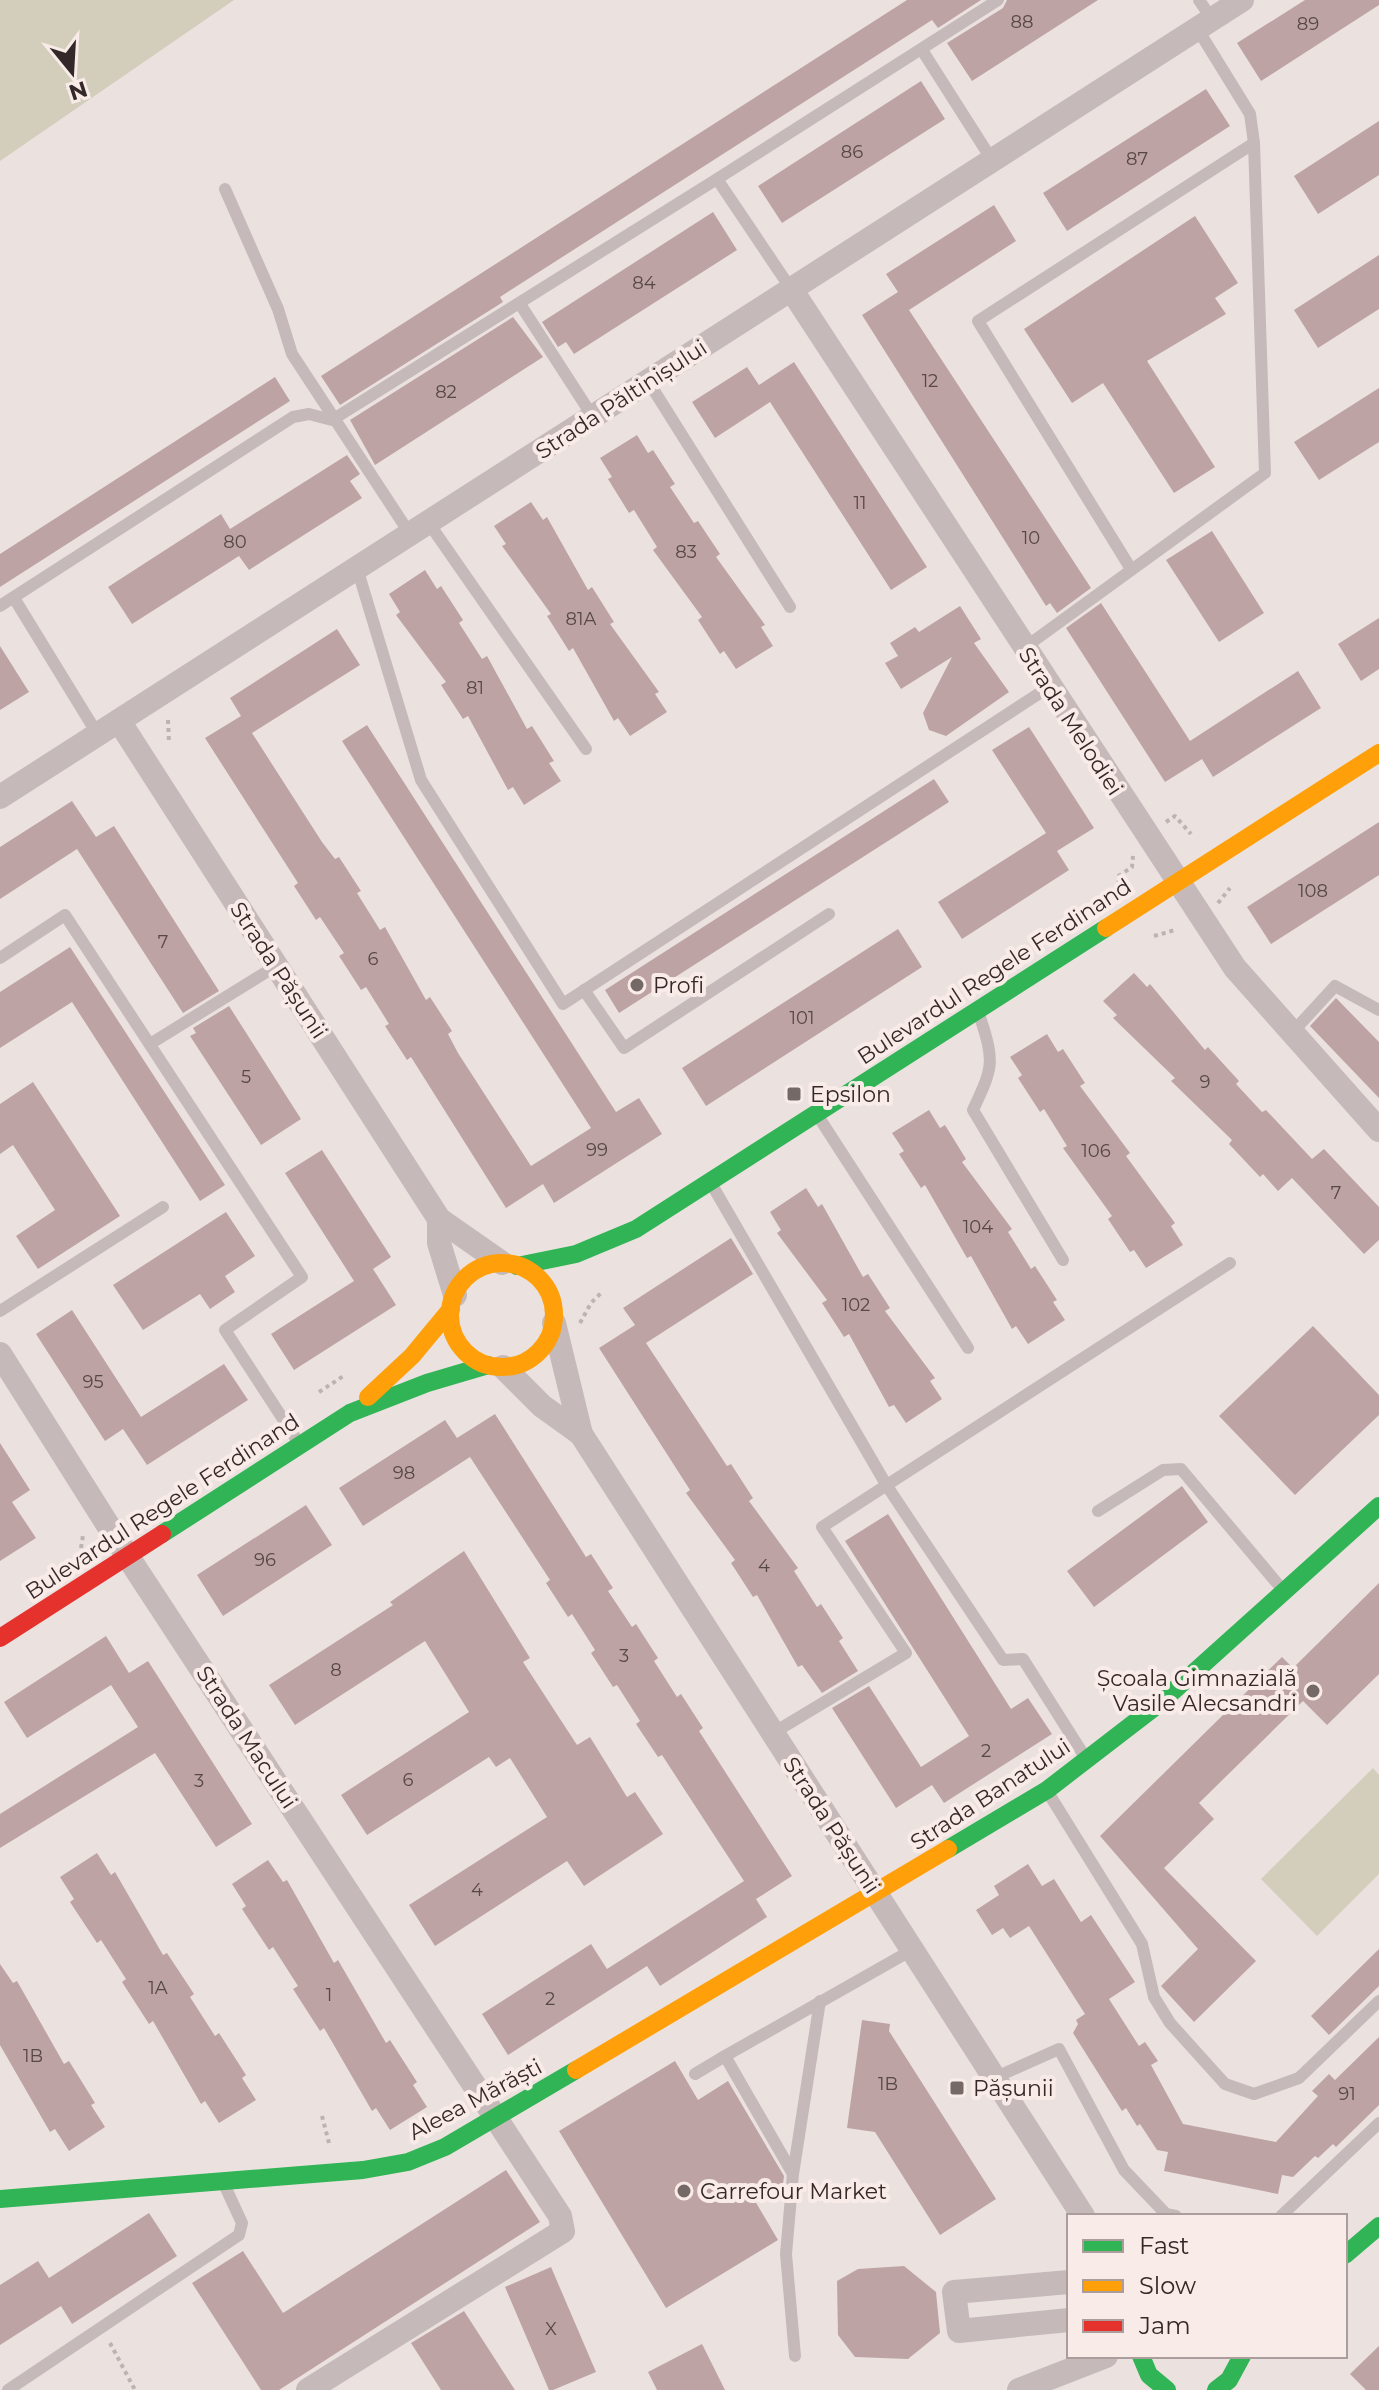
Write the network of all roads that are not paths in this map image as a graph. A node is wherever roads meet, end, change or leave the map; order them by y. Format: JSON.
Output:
{"nodes":[{"id":1,"x":998,"y":0,"type":"edge"},
{"id":2,"x":1242,"y":0,"type":"edge"},
{"id":3,"x":1203,"y":16,"type":"edge"},
{"id":4,"x":922,"y":50,"type":"junction"},
{"id":5,"x":1254,"y":143,"type":"junction"},
{"id":6,"x":992,"y":160,"type":"junction"},
{"id":7,"x":717,"y":179,"type":"junction"},
{"id":8,"x":225,"y":189,"type":"dead end"},
{"id":9,"x":791,"y":289,"type":"junction"},
{"id":10,"x":520,"y":304,"type":"junction"},
{"id":11,"x":648,"y":381,"type":"junction"},
{"id":12,"x":593,"y":417,"type":"junction"},
{"id":13,"x":332,"y":420,"type":"junction"},
{"id":14,"x":419,"y":528,"type":"junction"},
{"id":15,"x":357,"y":568,"type":"junction"},
{"id":16,"x":1131,"y":569,"type":"junction"},
{"id":17,"x":14,"y":598,"type":"junction"},
{"id":18,"x":0,"y":606,"type":"edge"},
{"id":19,"x":790,"y":607,"type":"dead end"},
{"id":20,"x":1024,"y":648,"type":"junction"},
{"id":21,"x":1049,"y":687,"type":"junction"},
{"id":22,"x":108,"y":728,"type":"junction"},
{"id":23,"x":586,"y":749,"type":"dead end"},
{"id":24,"x":1379,"y":753,"type":"edge"},
{"id":25,"x":0,"y":797,"type":"edge"},
{"id":26,"x":1176,"y":883,"type":"junction"},
{"id":27,"x":829,"y":914,"type":"dead end"},
{"id":28,"x":0,"y":958,"type":"edge"},
{"id":29,"x":276,"y":966,"type":"junction"},
{"id":30,"x":584,"y":990,"type":"junction"},
{"id":31,"x":977,"y":1010,"type":"junction"},
{"id":32,"x":1379,"y":1010,"type":"edge"},
{"id":33,"x":1291,"y":1034,"type":"junction"},
{"id":34,"x":150,"y":1044,"type":"junction"},
{"id":35,"x":816,"y":1114,"type":"junction"},
{"id":36,"x":1379,"y":1130,"type":"edge"},
{"id":37,"x":710,"y":1182,"type":"junction"},
{"id":38,"x":163,"y":1207,"type":"dead end"},
{"id":39,"x":439,"y":1219,"type":"junction"},
{"id":40,"x":636,"y":1229,"type":"junction"},
{"id":41,"x":1063,"y":1260,"type":"dead end"},
{"id":42,"x":1230,"y":1263,"type":"dead end"},
{"id":43,"x":510,"y":1264,"type":"junction"},
{"id":44,"x":598,"y":1266,"type":"dead end"},
{"id":45,"x":453,"y":1302,"type":"junction"},
{"id":46,"x":558,"y":1309,"type":"junction"},
{"id":47,"x":0,"y":1311,"type":"edge"},
{"id":48,"x":968,"y":1348,"type":"dead end"},
{"id":49,"x":0,"y":1354,"type":"edge"},
{"id":50,"x":495,"y":1366,"type":"junction"},
{"id":51,"x":350,"y":1413,"type":"junction"},
{"id":52,"x":581,"y":1434,"type":"junction"},
{"id":53,"x":300,"y":1445,"type":"junction"},
{"id":54,"x":887,"y":1486,"type":"junction"},
{"id":55,"x":1379,"y":1506,"type":"edge"},
{"id":56,"x":1098,"y":1511,"type":"dead end"},
{"id":57,"x":128,"y":1557,"type":"junction"},
{"id":58,"x":1284,"y":1591,"type":"junction"},
{"id":59,"x":0,"y":1638,"type":"edge"},
{"id":60,"x":773,"y":1733,"type":"junction"},
{"id":61,"x":1086,"y":1760,"type":"junction"},
{"id":62,"x":1047,"y":1790,"type":"junction"},
{"id":63,"x":875,"y":1892,"type":"junction"},
{"id":64,"x":912,"y":1950,"type":"junction"},
{"id":65,"x":820,"y":2001,"type":"junction"},
{"id":66,"x":1379,"y":2001,"type":"edge"},
{"id":67,"x":725,"y":2056,"type":"junction"},
{"id":68,"x":695,"y":2074,"type":"dead end"},
{"id":69,"x":994,"y":2078,"type":"junction"},
{"id":70,"x":496,"y":2118,"type":"junction"},
{"id":71,"x":1379,"y":2123,"type":"edge"},
{"id":72,"x":793,"y":2174,"type":"junction"},
{"id":73,"x":222,"y":2181,"type":"junction"},
{"id":74,"x":0,"y":2199,"type":"edge"},
{"id":75,"x":1082,"y":2214,"type":"edge"},
{"id":76,"x":1166,"y":2214,"type":"edge"},
{"id":77,"x":1283,"y":2214,"type":"edge"},
{"id":78,"x":1379,"y":2226,"type":"edge"},
{"id":79,"x":1347,"y":2253,"type":"edge"},
{"id":80,"x":1067,"y":2282,"type":"edge"},
{"id":81,"x":1067,"y":2320,"type":"edge"},
{"id":82,"x":795,"y":2356,"type":"dead end"},
{"id":83,"x":1101,"y":2358,"type":"edge"},
{"id":84,"x":1142,"y":2358,"type":"edge"},
{"id":85,"x":1241,"y":2358,"type":"edge"},
{"id":86,"x":1223,"y":2387,"type":"edge"},
{"id":87,"x":1162,"y":2388,"type":"edge"},
{"id":88,"x":8,"y":2390,"type":"edge"},
{"id":89,"x":308,"y":2390,"type":"edge"},
{"id":90,"x":1021,"y":2390,"type":"edge"}],
"edges":[{"from":1,"to":4,"type":"lane"},
{"from":2,"to":3,"type":"street","name":"Strada Păltinișului"},
{"from":3,"to":5,"type":"lane"},
{"from":3,"to":6,"type":"street","name":"Strada Păltinișului"},
{"from":4,"to":6,"type":"lane"},
{"from":4,"to":7,"type":"lane"},
{"from":5,"to":16,"type":"lane"},
{"from":5,"to":16,"type":"lane"},
{"from":6,"to":9,"type":"street","name":"Strada Păltinișului"},
{"from":7,"to":9,"type":"lane"},
{"from":7,"to":10,"type":"lane"},
{"from":8,"to":13,"type":"lane"},
{"from":9,"to":11,"type":"street","name":"Strada Păltinișului"},
{"from":9,"to":20,"type":"street","name":"Strada Melodiei"},
{"from":10,"to":12,"type":"lane"},
{"from":10,"to":13,"type":"lane"},
{"from":11,"to":12,"type":"street","name":"Strada Păltinișului"},
{"from":11,"to":19,"type":"lane"},
{"from":12,"to":14,"type":"street","name":"Strada Păltinișului"},
{"from":13,"to":14,"type":"lane"},
{"from":13,"to":17,"type":"lane"},
{"from":14,"to":15,"type":"street","name":"Strada Păltinișului"},
{"from":14,"to":23,"type":"lane"},
{"from":15,"to":22,"type":"street","name":"Strada Păltinișului"},
{"from":15,"to":30,"type":"lane"},
{"from":16,"to":20,"type":"lane"},
{"from":17,"to":18,"type":"lane"},
{"from":17,"to":22,"type":"lane"},
{"from":20,"to":21,"type":"street","name":"Strada Melodiei"},
{"from":21,"to":26,"type":"street","name":"Strada Melodiei"},
{"from":21,"to":30,"type":"lane"},
{"from":22,"to":25,"type":"street","name":"Strada Păltinișului"},
{"from":22,"to":29,"type":"street","name":"Strada Pășunii"},
{"from":24,"to":26,"type":"main road","name":"Bulevardul Regele Ferdinand"},
{"from":26,"to":31,"type":"main road","name":"Bulevardul Regele Ferdinand"},
{"from":26,"to":33,"type":"street","name":"Strada Melodiei"},
{"from":27,"to":30,"type":"lane"},
{"from":28,"to":34,"type":"lane"},
{"from":29,"to":34,"type":"lane"},
{"from":29,"to":39,"type":"street","name":"Strada Pășunii"},
{"from":31,"to":35,"type":"main road","name":"Bulevardul Regele Ferdinand"},
{"from":31,"to":41,"type":"lane"},
{"from":32,"to":33,"type":"lane"},
{"from":33,"to":36,"type":"street","name":"Strada Melodiei"},
{"from":34,"to":53,"type":"lane"},
{"from":35,"to":37,"type":"main road","name":"Bulevardul Regele Ferdinand"},
{"from":35,"to":48,"type":"lane"},
{"from":37,"to":40,"type":"main road","name":"Bulevardul Regele Ferdinand"},
{"from":37,"to":54,"type":"lane"},
{"from":38,"to":47,"type":"lane"},
{"from":39,"to":43,"type":"street","name":"Strada Pășunii"},
{"from":39,"to":45,"type":"street","name":"Strada Pășunii"},
{"from":40,"to":43,"type":"main road","name":"Bulevardul Regele Ferdinand"},
{"from":40,"to":44,"type":"main road","name":"Bulevardul Regele Ferdinand"},
{"from":42,"to":54,"type":"lane"},
{"from":43,"to":45,"type":"main road"},
{"from":43,"to":46,"type":"main road"},
{"from":45,"to":50,"type":"main road"},
{"from":45,"to":51,"type":"main road","name":"Bulevardul Regele Ferdinand"},
{"from":46,"to":50,"type":"main road"},
{"from":46,"to":52,"type":"street","name":"Strada Pășunii"},
{"from":49,"to":57,"type":"street","name":"Strada Macului"},
{"from":50,"to":51,"type":"main road","name":"Bulevardul Regele Ferdinand"},
{"from":50,"to":52,"type":"street","name":"Strada Pășunii"},
{"from":51,"to":53,"type":"main road","name":"Bulevardul Regele Ferdinand"},
{"from":52,"to":60,"type":"street","name":"Strada Pășunii"},
{"from":53,"to":57,"type":"main road","name":"Bulevardul Regele Ferdinand"},
{"from":54,"to":60,"type":"lane"},
{"from":54,"to":61,"type":"lane"},
{"from":55,"to":58,"type":"main road","name":"Strada Banatului"},
{"from":56,"to":58,"type":"lane"},
{"from":57,"to":59,"type":"main road","name":"Bulevardul Regele Ferdinand"},
{"from":57,"to":70,"type":"street","name":"Strada Macului"},
{"from":58,"to":61,"type":"main road","name":"Strada Banatului"},
{"from":60,"to":63,"type":"street","name":"Strada Pășunii"},
{"from":61,"to":62,"type":"main road","name":"Strada Banatului"},
{"from":62,"to":63,"type":"main road","name":"Strada Banatului"},
{"from":62,"to":66,"type":"lane"},
{"from":63,"to":64,"type":"street","name":"Strada Pășunii"},
{"from":63,"to":70,"type":"main road","name":"Aleea Mărăști"},
{"from":64,"to":65,"type":"lane"},
{"from":64,"to":69,"type":"street","name":"Strada Pășunii"},
{"from":65,"to":67,"type":"lane"},
{"from":65,"to":72,"type":"lane"},
{"from":67,"to":68,"type":"lane"},
{"from":67,"to":72,"type":"lane"},
{"from":69,"to":75,"type":"street","name":"Strada Pășunii"},
{"from":69,"to":76,"type":"lane"},
{"from":70,"to":73,"type":"main road","name":"Aleea Mărăști"},
{"from":70,"to":89,"type":"street","name":"Strada Macului"},
{"from":71,"to":77,"type":"lane"},
{"from":72,"to":82,"type":"lane"},
{"from":73,"to":74,"type":"main road","name":"Aleea Mărăști"},
{"from":73,"to":88,"type":"lane"},
{"from":78,"to":79,"type":"main road"},
{"from":80,"to":81,"type":"street"},
{"from":83,"to":90,"type":"street"},
{"from":84,"to":87,"type":"main road"},
{"from":85,"to":86,"type":"main road"}]}
